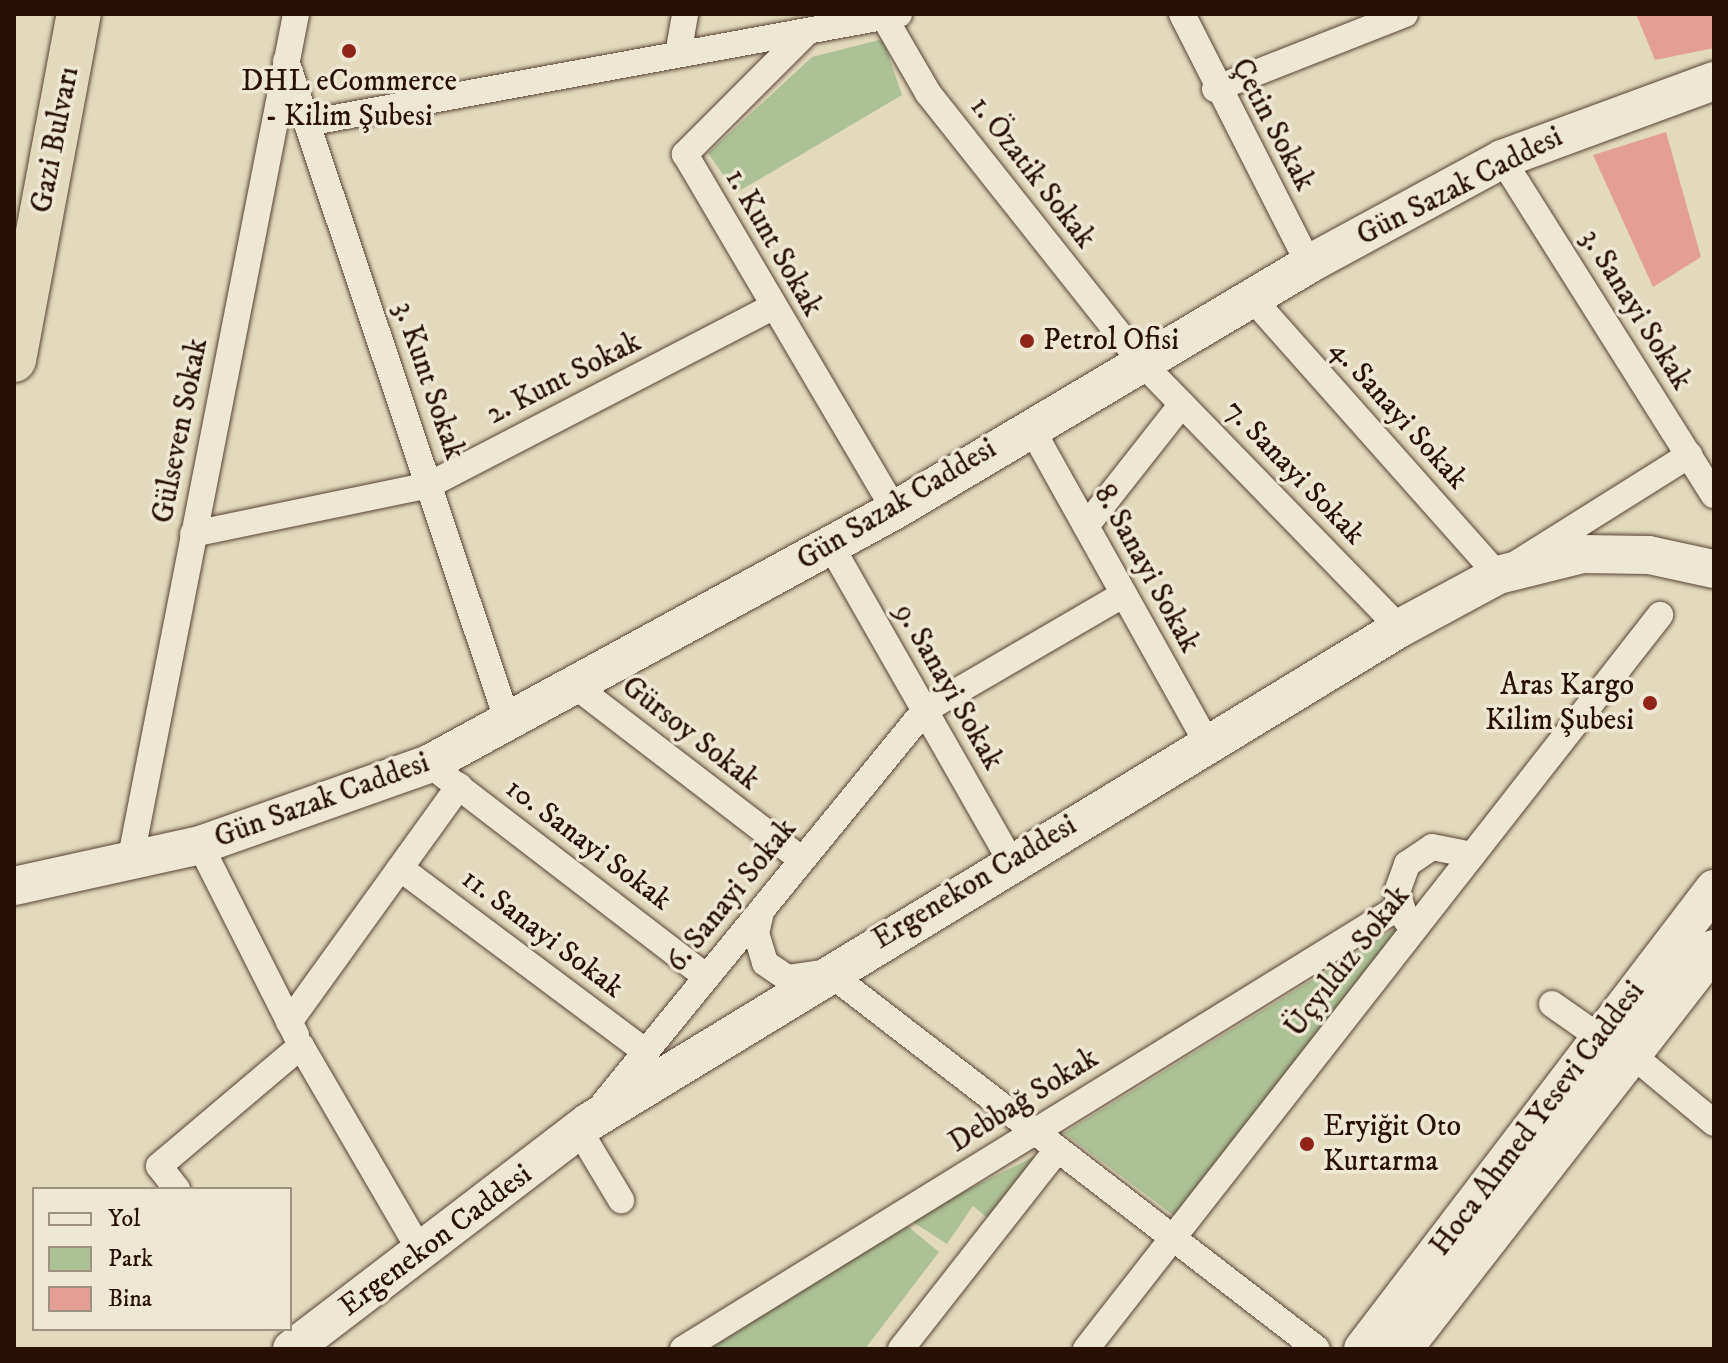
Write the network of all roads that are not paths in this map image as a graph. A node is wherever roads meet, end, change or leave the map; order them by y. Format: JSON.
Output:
{"nodes":[{"id":1,"x":79,"y":14,"type":"edge"},
{"id":2,"x":296,"y":14,"type":"edge"},
{"id":3,"x":685,"y":14,"type":"edge"},
{"id":4,"x":1182,"y":14,"type":"edge"},
{"id":5,"x":1405,"y":14,"type":"edge"},
{"id":6,"x":892,"y":16,"type":"edge"},
{"id":7,"x":807,"y":32,"type":"junction"},
{"id":8,"x":679,"y":49,"type":"junction"},
{"id":9,"x":285,"y":59,"type":"junction"},
{"id":10,"x":1714,"y":81,"type":"edge"},
{"id":11,"x":1215,"y":89,"type":"junction"},
{"id":12,"x":307,"y":123,"type":"junction"},
{"id":13,"x":1502,"y":159,"type":"junction"},
{"id":14,"x":1309,"y":264,"type":"junction"},
{"id":15,"x":1251,"y":297,"type":"junction"},
{"id":16,"x":771,"y":308,"type":"junction"},
{"id":17,"x":14,"y":360,"type":"edge"},
{"id":18,"x":1141,"y":362,"type":"junction"},
{"id":19,"x":1182,"y":404,"type":"junction"},
{"id":20,"x":1030,"y":426,"type":"junction"},
{"id":21,"x":1689,"y":455,"type":"junction"},
{"id":22,"x":429,"y":485,"type":"junction"},
{"id":23,"x":1714,"y":495,"type":"edge"},
{"id":24,"x":895,"y":510,"type":"junction"},
{"id":25,"x":1086,"y":526,"type":"junction"},
{"id":26,"x":193,"y":534,"type":"junction"},
{"id":27,"x":831,"y":546,"type":"junction"},
{"id":28,"x":1714,"y":569,"type":"edge"},
{"id":29,"x":1498,"y":575,"type":"junction"},
{"id":30,"x":1124,"y":594,"type":"junction"},
{"id":31,"x":1660,"y":615,"type":"dead end"},
{"id":32,"x":1400,"y":628,"type":"junction"},
{"id":33,"x":578,"y":688,"type":"junction"},
{"id":34,"x":925,"y":710,"type":"junction"},
{"id":35,"x":509,"y":725,"type":"junction"},
{"id":36,"x":1207,"y":743,"type":"junction"},
{"id":37,"x":444,"y":775,"type":"junction"},
{"id":38,"x":200,"y":845,"type":"junction"},
{"id":39,"x":1472,"y":855,"type":"junction"},
{"id":40,"x":802,"y":860,"type":"junction"},
{"id":41,"x":14,"y":861,"type":"edge"},
{"id":42,"x":1011,"y":861,"type":"junction"},
{"id":43,"x":130,"y":862,"type":"junction"},
{"id":44,"x":400,"y":868,"type":"junction"},
{"id":45,"x":57,"y":874,"type":"junction"},
{"id":46,"x":14,"y":886,"type":"edge"},
{"id":47,"x":1714,"y":889,"type":"edge"},
{"id":48,"x":1399,"y":907,"type":"junction"},
{"id":49,"x":761,"y":912,"type":"junction"},
{"id":50,"x":1414,"y":930,"type":"junction"},
{"id":51,"x":1714,"y":949,"type":"edge"},
{"id":52,"x":828,"y":972,"type":"junction"},
{"id":53,"x":707,"y":977,"type":"junction"},
{"id":54,"x":1552,"y":1004,"type":"dead end"},
{"id":55,"x":289,"y":1022,"type":"junction"},
{"id":56,"x":1614,"y":1045,"type":"junction"},
{"id":57,"x":301,"y":1046,"type":"junction"},
{"id":58,"x":646,"y":1052,"type":"junction"},
{"id":59,"x":1714,"y":1123,"type":"edge"},
{"id":60,"x":584,"y":1126,"type":"junction"},
{"id":61,"x":1035,"y":1132,"type":"junction"},
{"id":62,"x":1058,"y":1149,"type":"junction"},
{"id":63,"x":175,"y":1187,"type":"edge"},
{"id":64,"x":621,"y":1200,"type":"dead end"},
{"id":65,"x":1173,"y":1238,"type":"junction"},
{"id":66,"x":422,"y":1254,"type":"junction"},
{"id":67,"x":295,"y":1343,"type":"edge"},
{"id":68,"x":683,"y":1349,"type":"edge"},
{"id":69,"x":901,"y":1349,"type":"edge"},
{"id":70,"x":1086,"y":1349,"type":"edge"},
{"id":71,"x":1317,"y":1349,"type":"edge"},
{"id":72,"x":1363,"y":1349,"type":"edge"},
{"id":73,"x":1403,"y":1349,"type":"edge"}],
"edges":[{"from":1,"to":17,"type":"highway","name":"Gazi Bulvarı"},
{"from":2,"to":9,"type":"street","name":"Gülseven Sokak"},
{"from":3,"to":8,"type":"street"},
{"from":4,"to":11,"type":"street","name":"Çetin Sokak"},
{"from":5,"to":11,"type":"street"},
{"from":6,"to":7,"type":"street"},
{"from":6,"to":18,"type":"street","name":"1. Özatik Sokak"},
{"from":7,"to":8,"type":"street"},
{"from":7,"to":16,"type":"street","name":"1. Kunt Sokak"},
{"from":8,"to":12,"type":"street"},
{"from":9,"to":12,"type":"street","name":"3. Kunt Sokak"},
{"from":9,"to":26,"type":"street","name":"Gülseven Sokak"},
{"from":10,"to":13,"type":"street","name":"Gün Sazak Caddesi"},
{"from":11,"to":14,"type":"street","name":"Çetin Sokak"},
{"from":12,"to":22,"type":"street","name":"3. Kunt Sokak"},
{"from":13,"to":14,"type":"street","name":"Gün Sazak Caddesi"},
{"from":13,"to":21,"type":"street","name":"3. Sanayi Sokak"},
{"from":14,"to":15,"type":"street","name":"Gün Sazak Caddesi"},
{"from":15,"to":18,"type":"street","name":"Gün Sazak Caddesi"},
{"from":15,"to":29,"type":"street","name":"4. Sanayi Sokak"},
{"from":16,"to":22,"type":"street","name":"2. Kunt Sokak"},
{"from":16,"to":24,"type":"street","name":"1. Kunt Sokak"},
{"from":18,"to":19,"type":"street","name":"7. Sanayi Sokak"},
{"from":18,"to":20,"type":"street","name":"Gün Sazak Caddesi"},
{"from":19,"to":25,"type":"street"},
{"from":19,"to":32,"type":"street","name":"7. Sanayi Sokak"},
{"from":20,"to":24,"type":"street","name":"Gün Sazak Caddesi"},
{"from":20,"to":25,"type":"street","name":"8. Sanayi Sokak"},
{"from":21,"to":23,"type":"street","name":"3. Sanayi Sokak"},
{"from":21,"to":29,"type":"street"},
{"from":22,"to":26,"type":"street","name":"2. Kunt Sokak"},
{"from":22,"to":35,"type":"street","name":"3. Kunt Sokak"},
{"from":24,"to":27,"type":"street","name":"Gün Sazak Caddesi"},
{"from":25,"to":30,"type":"street","name":"8. Sanayi Sokak"},
{"from":26,"to":43,"type":"street","name":"Gülseven Sokak"},
{"from":27,"to":33,"type":"street","name":"Gün Sazak Caddesi"},
{"from":27,"to":34,"type":"street","name":"9. Sanayi Sokak"},
{"from":28,"to":29,"type":"street","name":"Ergenekon Caddesi"},
{"from":29,"to":32,"type":"street","name":"Ergenekon Caddesi"},
{"from":30,"to":34,"type":"street"},
{"from":30,"to":36,"type":"street","name":"8. Sanayi Sokak"},
{"from":31,"to":39,"type":"street","name":"Üçyıldız Sokak"},
{"from":32,"to":36,"type":"street","name":"Ergenekon Caddesi"},
{"from":33,"to":35,"type":"street","name":"Gün Sazak Caddesi"},
{"from":33,"to":40,"type":"street","name":"Gürsoy Sokak"},
{"from":34,"to":40,"type":"street","name":"6. Sanayi Sokak"},
{"from":34,"to":42,"type":"street","name":"9. Sanayi Sokak"},
{"from":35,"to":37,"type":"street","name":"Gün Sazak Caddesi"},
{"from":36,"to":42,"type":"street","name":"Ergenekon Caddesi"},
{"from":37,"to":38,"type":"street","name":"Gün Sazak Caddesi"},
{"from":37,"to":44,"type":"street"},
{"from":37,"to":53,"type":"street","name":"10. Sanayi Sokak"},
{"from":38,"to":43,"type":"street","name":"Gün Sazak Caddesi"},
{"from":38,"to":55,"type":"street"},
{"from":39,"to":48,"type":"street"},
{"from":39,"to":50,"type":"street","name":"Üçyıldız Sokak"},
{"from":40,"to":49,"type":"street","name":"6. Sanayi Sokak"},
{"from":41,"to":45,"type":"street"},
{"from":42,"to":52,"type":"street","name":"Ergenekon Caddesi"},
{"from":43,"to":45,"type":"street","name":"Gün Sazak Caddesi"},
{"from":44,"to":55,"type":"street"},
{"from":44,"to":58,"type":"street","name":"11. Sanayi Sokak"},
{"from":45,"to":46,"type":"street","name":"Gün Sazak Caddesi"},
{"from":47,"to":56,"type":"street","name":"Hoca Ahmed Yesevi Caddesi"},
{"from":48,"to":50,"type":"street"},
{"from":48,"to":61,"type":"street","name":"Debbağ Sokak"},
{"from":49,"to":52,"type":"street"},
{"from":49,"to":53,"type":"street","name":"6. Sanayi Sokak"},
{"from":50,"to":65,"type":"street","name":"Üçyıldız Sokak"},
{"from":51,"to":56,"type":"street","name":"Hoca Ahmed Yesevi Caddesi"},
{"from":52,"to":60,"type":"street","name":"Ergenekon Caddesi"},
{"from":52,"to":61,"type":"street"},
{"from":53,"to":58,"type":"street","name":"6. Sanayi Sokak"},
{"from":54,"to":56,"type":"street"},
{"from":55,"to":57,"type":"street"},
{"from":56,"to":59,"type":"street"},
{"from":56,"to":72,"type":"street","name":"Hoca Ahmed Yesevi Caddesi"},
{"from":56,"to":73,"type":"street","name":"Hoca Ahmed Yesevi Caddesi"},
{"from":57,"to":63,"type":"street"},
{"from":57,"to":66,"type":"street"},
{"from":58,"to":60,"type":"street","name":"6. Sanayi Sokak"},
{"from":60,"to":64,"type":"street"},
{"from":60,"to":66,"type":"street","name":"Ergenekon Caddesi"},
{"from":61,"to":62,"type":"street"},
{"from":61,"to":68,"type":"street","name":"Debbağ Sokak"},
{"from":62,"to":65,"type":"street"},
{"from":62,"to":69,"type":"street"},
{"from":65,"to":70,"type":"street","name":"Üçyıldız Sokak"},
{"from":65,"to":71,"type":"street"},
{"from":66,"to":67,"type":"street","name":"Ergenekon Caddesi"}]}
